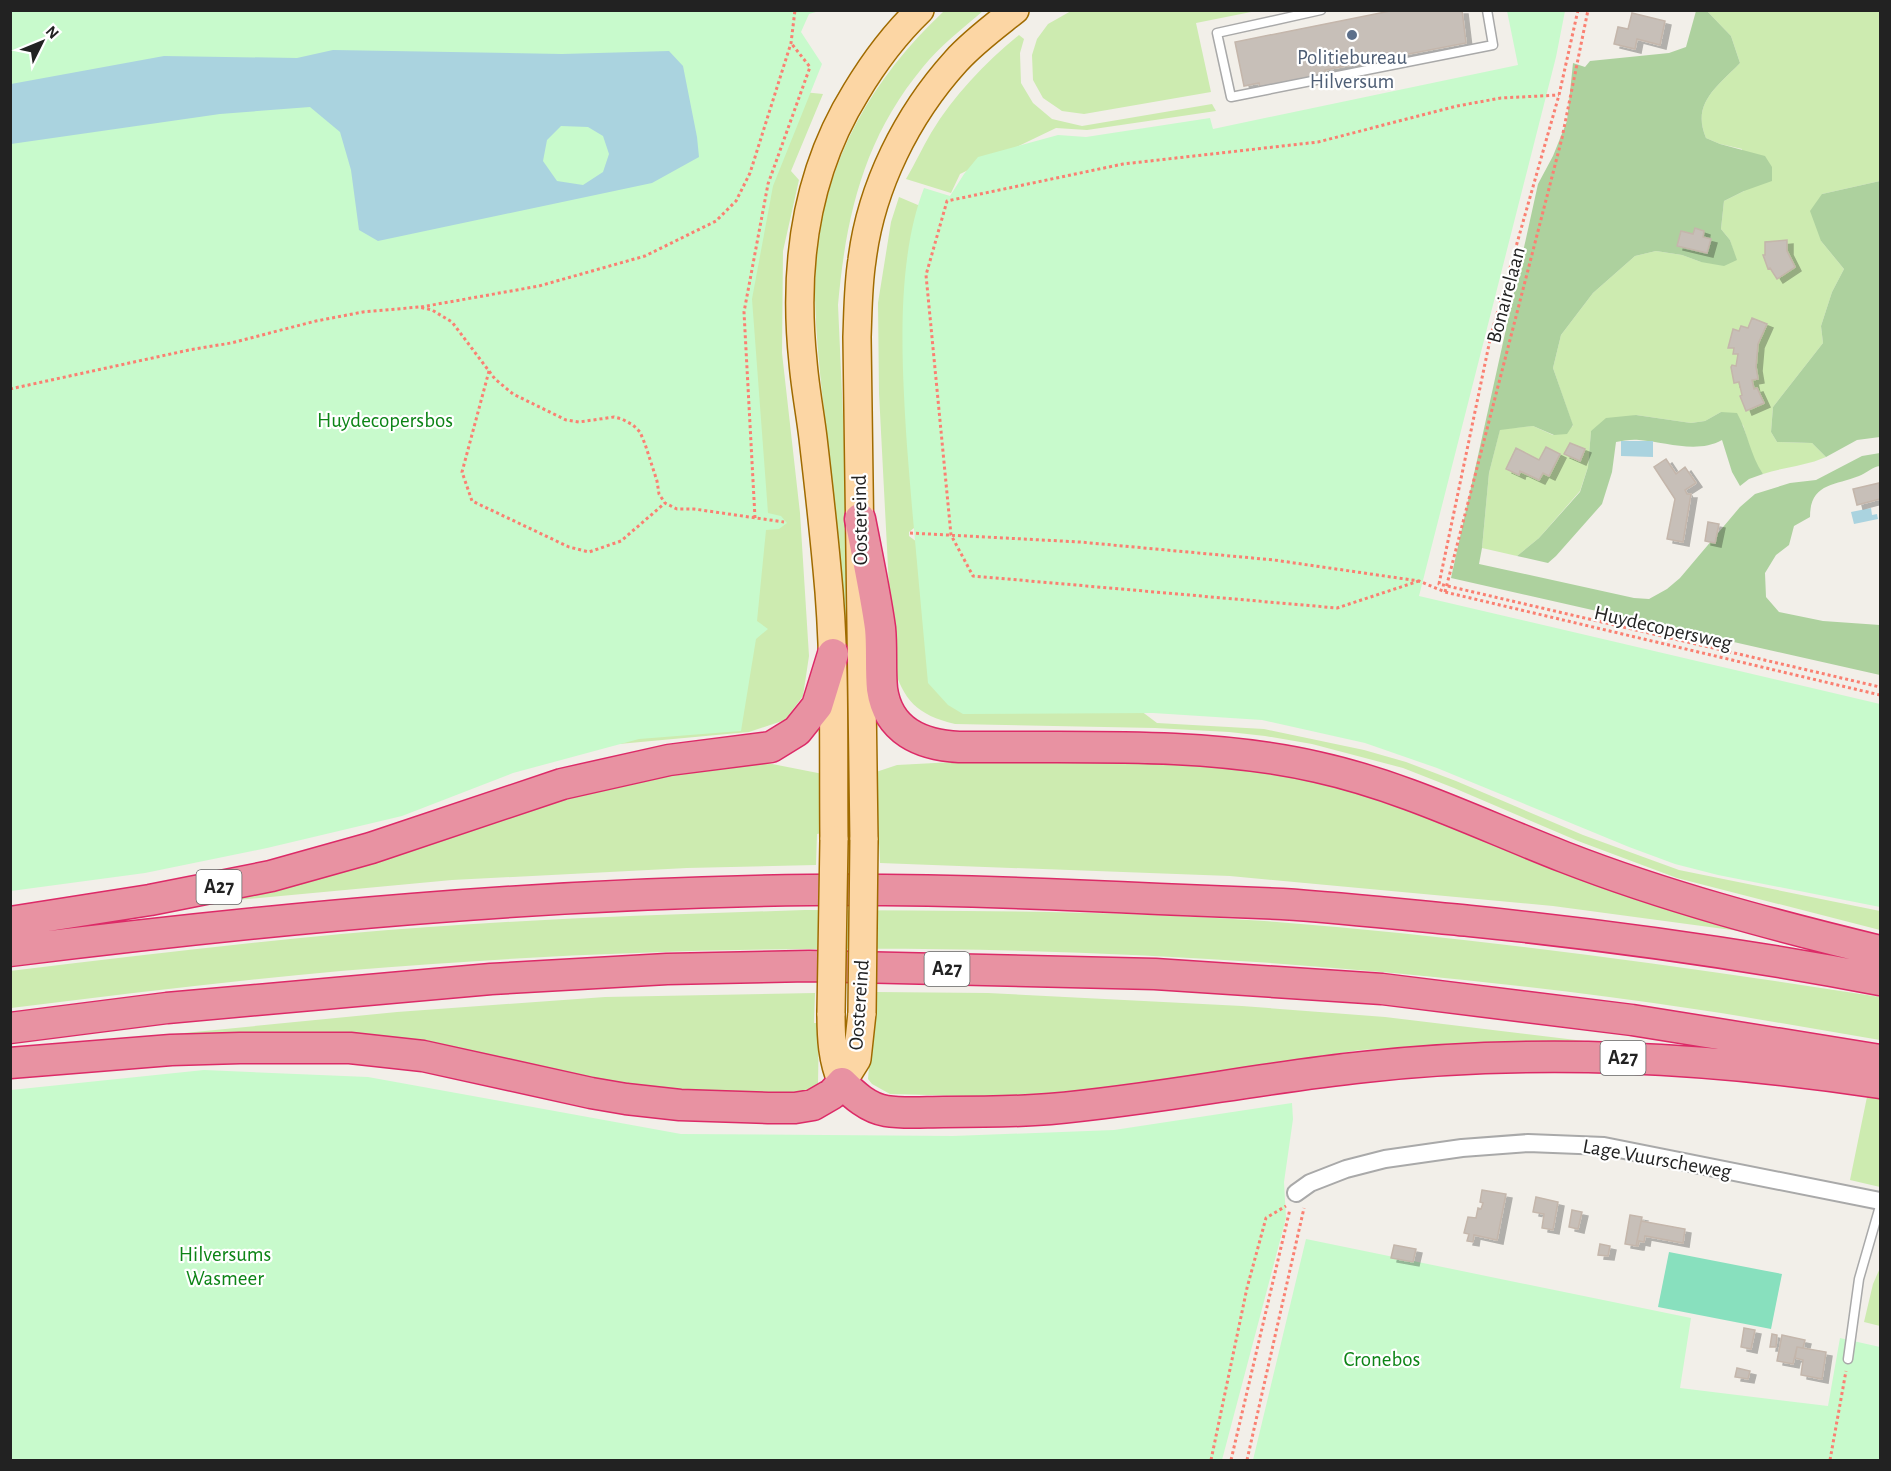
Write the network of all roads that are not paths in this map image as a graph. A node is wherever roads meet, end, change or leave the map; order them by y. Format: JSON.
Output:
{"nodes":[{"id":1,"x":920,"y":10,"type":"edge"},
{"id":2,"x":1015,"y":10,"type":"edge"},
{"id":3,"x":1321,"y":10,"type":"edge"},
{"id":4,"x":1487,"y":10,"type":"edge"},
{"id":5,"x":860,"y":519,"type":"junction"},
{"id":6,"x":833,"y":654,"type":"junction"},
{"id":7,"x":10,"y":922,"type":"edge"},
{"id":8,"x":10,"y":951,"type":"edge"},
{"id":9,"x":1881,"y":951,"type":"edge"},
{"id":10,"x":1881,"y":980,"type":"edge"},
{"id":11,"x":10,"y":1028,"type":"edge"},
{"id":12,"x":1881,"y":1060,"type":"edge"},
{"id":13,"x":10,"y":1062,"type":"edge"},
{"id":14,"x":842,"y":1083,"type":"junction"},
{"id":15,"x":1881,"y":1083,"type":"edge"},
{"id":16,"x":1296,"y":1193,"type":"road end"},
{"id":17,"x":1881,"y":1201,"type":"edge"},
{"id":18,"x":1881,"y":1206,"type":"edge"},
{"id":19,"x":1848,"y":1359,"type":"road end"}],
"edges":[{"from":1,"to":6,"type":"main road","name":"Oostereind"},
{"from":2,"to":5,"type":"main road","name":"Oostereind"},
{"from":3,"to":4,"type":"lane"},
{"from":5,"to":9,"type":"highway"},
{"from":5,"to":14,"type":"main road","name":"Oostereind","bridge":true},
{"from":6,"to":7,"type":"highway","number":"A27"},
{"from":6,"to":14,"type":"main road","name":"Oostereind","bridge":true},
{"from":8,"to":10,"type":"highway","number":"A27"},
{"from":11,"to":12,"type":"highway","number":"A27"},
{"from":13,"to":14,"type":"highway"},
{"from":14,"to":15,"type":"highway","number":"A27"},
{"from":16,"to":17,"type":"street","name":"Lage Vuurscheweg"},
{"from":18,"to":19,"type":"lane"}]}
